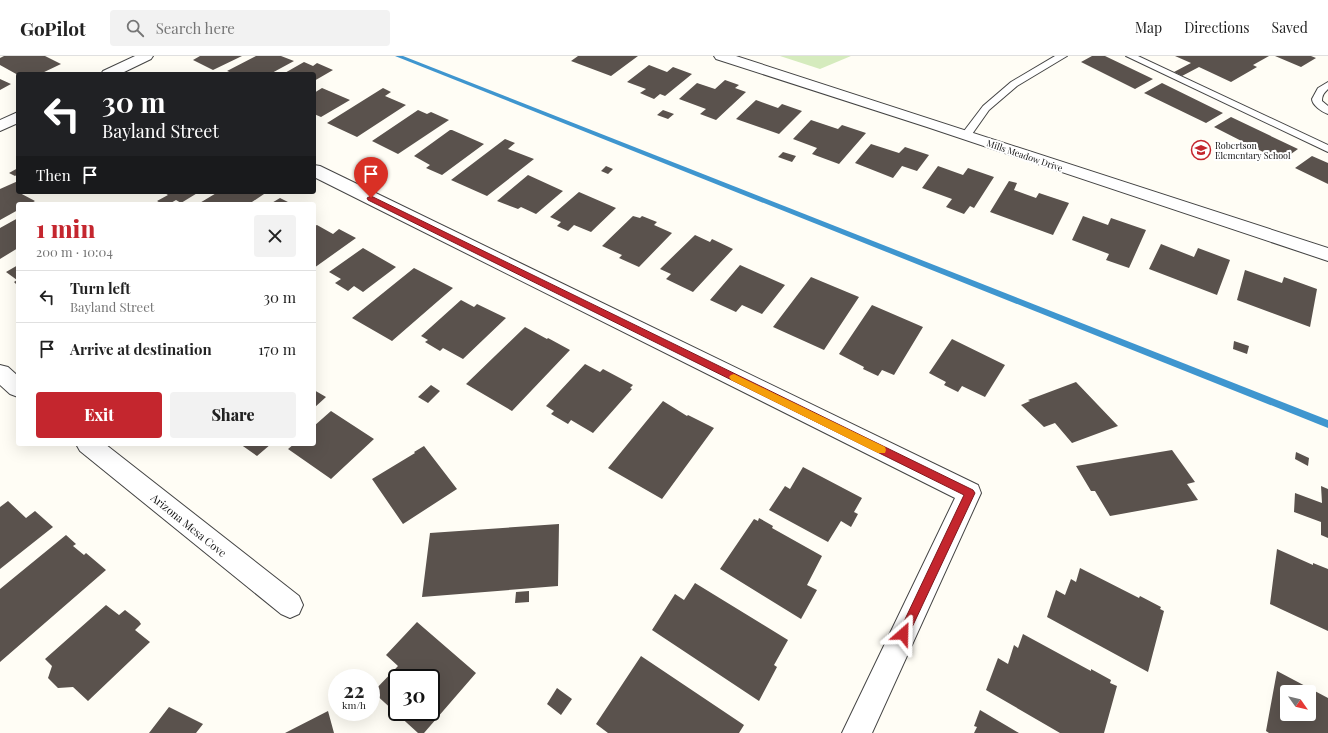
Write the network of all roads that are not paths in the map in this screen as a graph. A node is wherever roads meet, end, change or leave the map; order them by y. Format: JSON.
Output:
{"nodes":[{"id":1,"x":146,"y":56,"type":"edge"},
{"id":2,"x":721,"y":56,"type":"edge"},
{"id":3,"x":1062,"y":56,"type":"edge"},
{"id":4,"x":1131,"y":56,"type":"edge"},
{"id":5,"x":116,"y":72,"type":"edge"},
{"id":6,"x":1328,"y":85,"type":"edge"},
{"id":7,"x":1328,"y":111,"type":"edge"},
{"id":8,"x":16,"y":118,"type":"edge"},
{"id":9,"x":0,"y":126,"type":"edge"},
{"id":10,"x":966,"y":135,"type":"junction"},
{"id":11,"x":1328,"y":149,"type":"edge"},
{"id":12,"x":316,"y":171,"type":"edge"},
{"id":13,"x":1328,"y":255,"type":"edge"},
{"id":14,"x":0,"y":373,"type":"edge"},
{"id":15,"x":16,"y":386,"type":"edge"},
{"id":16,"x":91,"y":446,"type":"edge"},
{"id":17,"x":290,"y":605,"type":"dead end"},
{"id":18,"x":857,"y":733,"type":"edge"}],
"edges":[{"from":1,"to":5,"type":"street"},
{"from":2,"to":10,"type":"street","name":"Mills Meadow Drive"},
{"from":3,"to":10,"type":"lane"},
{"from":4,"to":11,"type":"lane"},
{"from":6,"to":7,"type":"lane"},
{"from":8,"to":9,"type":"street"},
{"from":10,"to":13,"type":"street","name":"Mills Meadow Drive"},
{"from":12,"to":18,"type":"street"},
{"from":14,"to":15,"type":"street"},
{"from":16,"to":17,"type":"street","name":"Arizona Mesa Cove"}]}
